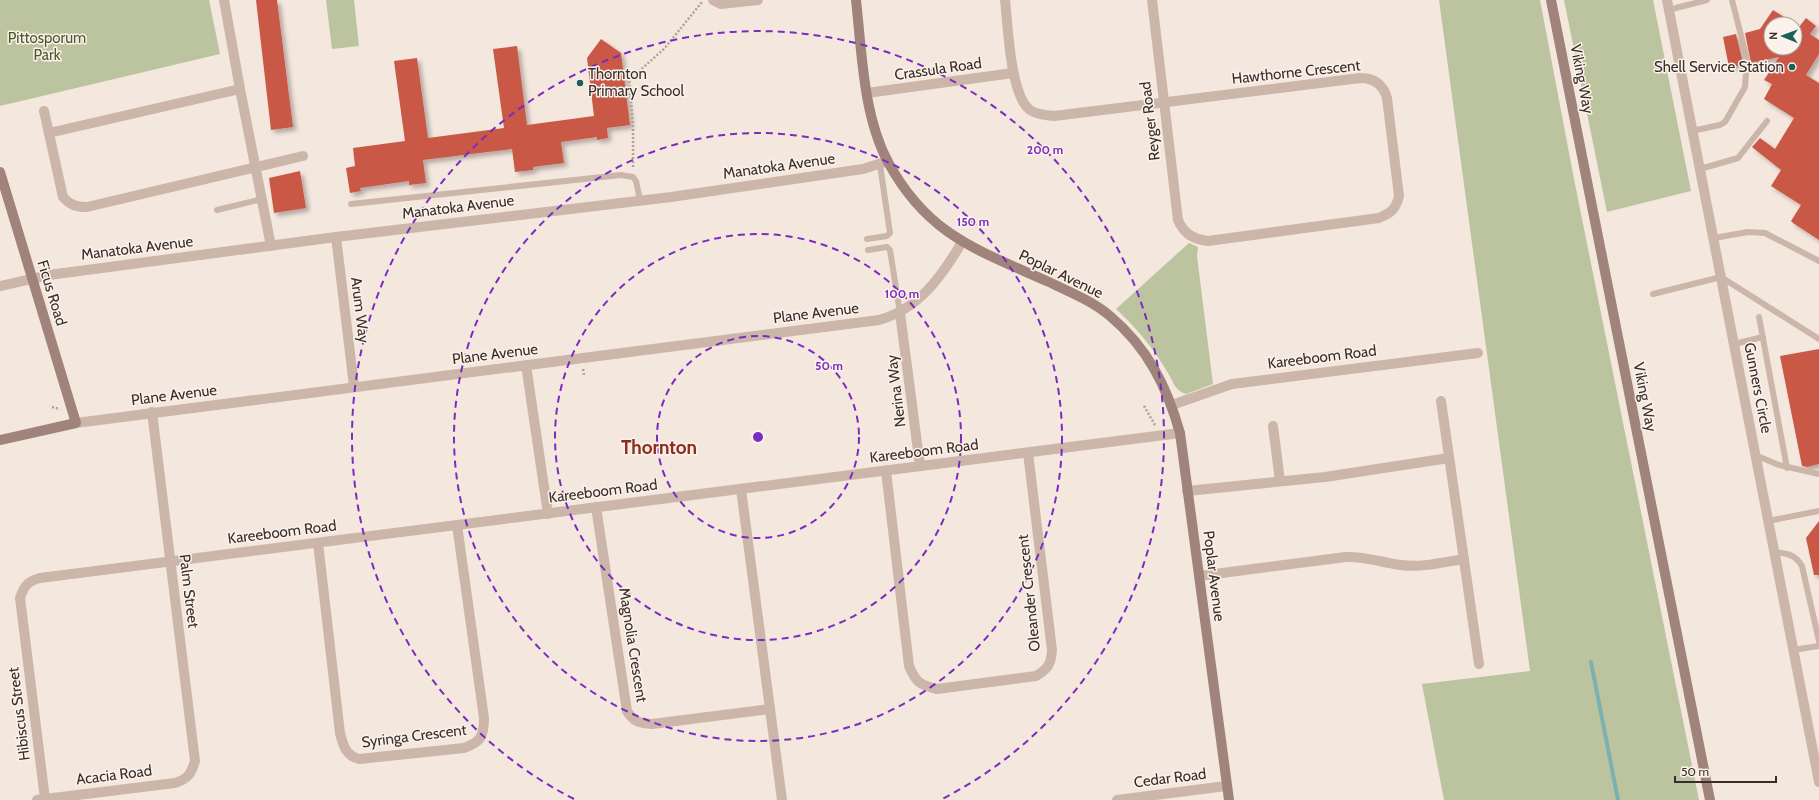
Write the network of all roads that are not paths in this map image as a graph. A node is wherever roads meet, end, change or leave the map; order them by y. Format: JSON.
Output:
{"nodes":[{"id":1,"x":224,"y":0,"type":"edge"},
{"id":2,"x":713,"y":0,"type":"edge"},
{"id":3,"x":758,"y":0,"type":"edge"},
{"id":4,"x":856,"y":0,"type":"edge"},
{"id":5,"x":1005,"y":0,"type":"edge"},
{"id":6,"x":1152,"y":0,"type":"edge"},
{"id":7,"x":1551,"y":0,"type":"edge"},
{"id":8,"x":1708,"y":0,"type":"edge"},
{"id":9,"x":1732,"y":0,"type":"edge"},
{"id":10,"x":1667,"y":5,"type":"edge"},
{"id":11,"x":1013,"y":74,"type":"junction"},
{"id":12,"x":240,"y":89,"type":"junction"},
{"id":13,"x":867,"y":93,"type":"junction"},
{"id":14,"x":1163,"y":103,"type":"junction"},
{"id":15,"x":44,"y":111,"type":"dead end"},
{"id":16,"x":1767,"y":121,"type":"dead end"},
{"id":17,"x":1692,"y":131,"type":"junction"},
{"id":18,"x":49,"y":133,"type":"junction"},
{"id":19,"x":303,"y":156,"type":"dead end"},
{"id":20,"x":884,"y":163,"type":"junction"},
{"id":21,"x":1700,"y":168,"type":"junction"},
{"id":22,"x":256,"y":169,"type":"junction"},
{"id":23,"x":0,"y":172,"type":"edge"},
{"id":24,"x":262,"y":199,"type":"junction"},
{"id":25,"x":640,"y":200,"type":"junction"},
{"id":26,"x":351,"y":204,"type":"dead end"},
{"id":27,"x":217,"y":210,"type":"dead end"},
{"id":28,"x":1188,"y":235,"type":"joint"},
{"id":29,"x":336,"y":237,"type":"junction"},
{"id":30,"x":1714,"y":238,"type":"junction"},
{"id":31,"x":867,"y":239,"type":"dead end"},
{"id":32,"x":962,"y":242,"type":"junction"},
{"id":33,"x":271,"y":246,"type":"junction"},
{"id":34,"x":868,"y":250,"type":"dead end"},
{"id":35,"x":1819,"y":261,"type":"edge"},
{"id":36,"x":1721,"y":277,"type":"junction"},
{"id":37,"x":32,"y":279,"type":"junction"},
{"id":38,"x":0,"y":286,"type":"edge"},
{"id":39,"x":1653,"y":294,"type":"dead end"},
{"id":40,"x":900,"y":313,"type":"junction"},
{"id":41,"x":1759,"y":317,"type":"dead end"},
{"id":42,"x":1763,"y":336,"type":"junction"},
{"id":43,"x":1819,"y":339,"type":"edge"},
{"id":44,"x":1734,"y":344,"type":"junction"},
{"id":45,"x":1478,"y":353,"type":"dead end"},
{"id":46,"x":526,"y":365,"type":"junction"},
{"id":47,"x":354,"y":386,"type":"junction"},
{"id":48,"x":1441,"y":401,"type":"dead end"},
{"id":49,"x":1172,"y":405,"type":"junction"},
{"id":50,"x":152,"y":412,"type":"junction"},
{"id":51,"x":76,"y":423,"type":"junction"},
{"id":52,"x":1273,"y":426,"type":"dead end"},
{"id":53,"x":1180,"y":433,"type":"junction"},
{"id":54,"x":0,"y":440,"type":"edge"},
{"id":55,"x":1028,"y":453,"type":"junction"},
{"id":56,"x":1755,"y":455,"type":"junction"},
{"id":57,"x":1449,"y":458,"type":"junction"},
{"id":58,"x":920,"y":466,"type":"junction"},
{"id":59,"x":1787,"y":468,"type":"junction"},
{"id":60,"x":886,"y":471,"type":"junction"},
{"id":61,"x":1819,"y":474,"type":"edge"},
{"id":62,"x":1280,"y":481,"type":"junction"},
{"id":63,"x":741,"y":489,"type":"junction"},
{"id":64,"x":1187,"y":491,"type":"junction"},
{"id":65,"x":596,"y":507,"type":"junction"},
{"id":66,"x":1819,"y":511,"type":"edge"},
{"id":67,"x":548,"y":514,"type":"junction"},
{"id":68,"x":1768,"y":521,"type":"junction"},
{"id":69,"x":457,"y":525,"type":"junction"},
{"id":70,"x":318,"y":543,"type":"junction"},
{"id":71,"x":1774,"y":552,"type":"junction"},
{"id":72,"x":1464,"y":559,"type":"junction"},
{"id":73,"x":170,"y":562,"type":"junction"},
{"id":74,"x":1198,"y":576,"type":"junction"},
{"id":75,"x":30,"y":581,"type":"joint"},
{"id":76,"x":1819,"y":641,"type":"edge"},
{"id":77,"x":1819,"y":646,"type":"edge"},
{"id":78,"x":1793,"y":650,"type":"junction"},
{"id":79,"x":1479,"y":664,"type":"dead end"},
{"id":80,"x":770,"y":709,"type":"junction"},
{"id":81,"x":1817,"y":762,"type":"edge"},
{"id":82,"x":191,"y":774,"type":"joint"},
{"id":83,"x":1819,"y":782,"type":"edge"},
{"id":84,"x":1226,"y":786,"type":"junction"},
{"id":85,"x":41,"y":800,"type":"edge"},
{"id":86,"x":782,"y":800,"type":"edge"},
{"id":87,"x":1117,"y":800,"type":"edge"},
{"id":88,"x":1229,"y":800,"type":"edge"},
{"id":89,"x":1710,"y":800,"type":"edge"}],
"edges":[{"from":1,"to":12,"type":"street"},
{"from":2,"to":3,"type":"street"},
{"from":4,"to":13,"type":"street","name":"Poplar Avenue"},
{"from":5,"to":11,"type":"street","name":"Hawthorne Crescent"},
{"from":6,"to":14,"type":"street","name":"Reyger Road"},
{"from":7,"to":89,"type":"street","name":"Viking Way"},
{"from":8,"to":10,"type":"lane"},
{"from":9,"to":17,"type":"lane"},
{"from":10,"to":17,"type":"street","name":"Gunners Circle"},
{"from":11,"to":13,"type":"street","name":"Crassula Road"},
{"from":11,"to":14,"type":"street","name":"Hawthorne Crescent"},
{"from":12,"to":18,"type":"street"},
{"from":12,"to":22,"type":"street"},
{"from":13,"to":20,"type":"street","name":"Poplar Avenue"},
{"from":14,"to":28,"type":"street","name":"Reyger Road"},
{"from":14,"to":28,"type":"street","name":"Hawthorne Crescent"},
{"from":15,"to":18,"type":"street"},
{"from":16,"to":21,"type":"lane"},
{"from":17,"to":21,"type":"street","name":"Gunners Circle"},
{"from":18,"to":22,"type":"street"},
{"from":19,"to":22,"type":"street"},
{"from":20,"to":25,"type":"street","name":"Manatoka Avenue"},
{"from":20,"to":31,"type":"lane"},
{"from":20,"to":32,"type":"street","name":"Poplar Avenue"},
{"from":21,"to":30,"type":"street","name":"Gunners Circle"},
{"from":22,"to":24,"type":"street"},
{"from":23,"to":37,"type":"street","name":"Ficus Road"},
{"from":24,"to":27,"type":"lane"},
{"from":24,"to":33,"type":"street"},
{"from":25,"to":26,"type":"lane"},
{"from":25,"to":29,"type":"street","name":"Manatoka Avenue"},
{"from":29,"to":33,"type":"street","name":"Manatoka Avenue"},
{"from":29,"to":47,"type":"street","name":"Arum Way"},
{"from":30,"to":35,"type":"lane"},
{"from":30,"to":36,"type":"street","name":"Gunners Circle"},
{"from":32,"to":40,"type":"street","name":"Plane Avenue"},
{"from":32,"to":49,"type":"street","name":"Poplar Avenue"},
{"from":33,"to":37,"type":"street","name":"Manatoka Avenue"},
{"from":34,"to":40,"type":"lane"},
{"from":36,"to":39,"type":"lane"},
{"from":36,"to":43,"type":"lane"},
{"from":36,"to":44,"type":"street","name":"Gunners Circle"},
{"from":37,"to":38,"type":"street","name":"Manatoka Avenue"},
{"from":37,"to":51,"type":"street","name":"Ficus Road"},
{"from":40,"to":46,"type":"street","name":"Plane Avenue"},
{"from":40,"to":58,"type":"street","name":"Nerina Way"},
{"from":41,"to":42,"type":"lane"},
{"from":42,"to":44,"type":"lane"},
{"from":42,"to":59,"type":"lane"},
{"from":44,"to":56,"type":"street","name":"Gunners Circle"},
{"from":45,"to":49,"type":"street","name":"Kareeboom Road"},
{"from":46,"to":47,"type":"street","name":"Plane Avenue"},
{"from":46,"to":67,"type":"street"},
{"from":47,"to":50,"type":"street","name":"Plane Avenue"},
{"from":48,"to":57,"type":"street"},
{"from":49,"to":53,"type":"street","name":"Poplar Avenue"},
{"from":50,"to":51,"type":"street","name":"Plane Avenue"},
{"from":50,"to":73,"type":"street","name":"Palm Street"},
{"from":51,"to":54,"type":"street","name":"Plane Avenue"},
{"from":52,"to":62,"type":"street"},
{"from":53,"to":55,"type":"street","name":"Kareeboom Road"},
{"from":53,"to":64,"type":"street","name":"Poplar Avenue"},
{"from":55,"to":58,"type":"street","name":"Kareeboom Road"},
{"from":55,"to":60,"type":"street","name":"Oleander Crescent"},
{"from":56,"to":59,"type":"lane"},
{"from":56,"to":68,"type":"street","name":"Gunners Circle"},
{"from":57,"to":62,"type":"street"},
{"from":57,"to":72,"type":"street"},
{"from":58,"to":60,"type":"street","name":"Kareeboom Road"},
{"from":59,"to":61,"type":"lane"},
{"from":60,"to":63,"type":"street","name":"Kareeboom Road"},
{"from":62,"to":64,"type":"street"},
{"from":63,"to":65,"type":"street","name":"Kareeboom Road"},
{"from":63,"to":80,"type":"street"},
{"from":64,"to":74,"type":"street","name":"Poplar Avenue"},
{"from":65,"to":67,"type":"street","name":"Kareeboom Road"},
{"from":65,"to":80,"type":"street","name":"Magnolia Crescent"},
{"from":66,"to":68,"type":"lane"},
{"from":67,"to":69,"type":"street","name":"Kareeboom Road"},
{"from":68,"to":71,"type":"street","name":"Gunners Circle"},
{"from":69,"to":70,"type":"street","name":"Kareeboom Road"},
{"from":69,"to":70,"type":"street","name":"Syringa Crescent"},
{"from":70,"to":73,"type":"street","name":"Kareeboom Road"},
{"from":71,"to":76,"type":"lane"},
{"from":71,"to":78,"type":"street","name":"Gunners Circle"},
{"from":72,"to":74,"type":"street"},
{"from":72,"to":79,"type":"street"},
{"from":73,"to":75,"type":"street","name":"Kareeboom Road"},
{"from":73,"to":82,"type":"street","name":"Palm Street"},
{"from":74,"to":84,"type":"street","name":"Poplar Avenue"},
{"from":75,"to":85,"type":"street","name":"Hibiscus Street"},
{"from":77,"to":78,"type":"lane"},
{"from":78,"to":81,"type":"street","name":"Gunners Circle"},
{"from":80,"to":86,"type":"street"},
{"from":81,"to":83,"type":"street","name":"Gunners Circle"},
{"from":82,"to":85,"type":"street","name":"Acacia Road"},
{"from":84,"to":87,"type":"street","name":"Cedar Road"},
{"from":84,"to":88,"type":"street","name":"Poplar Avenue"}]}
